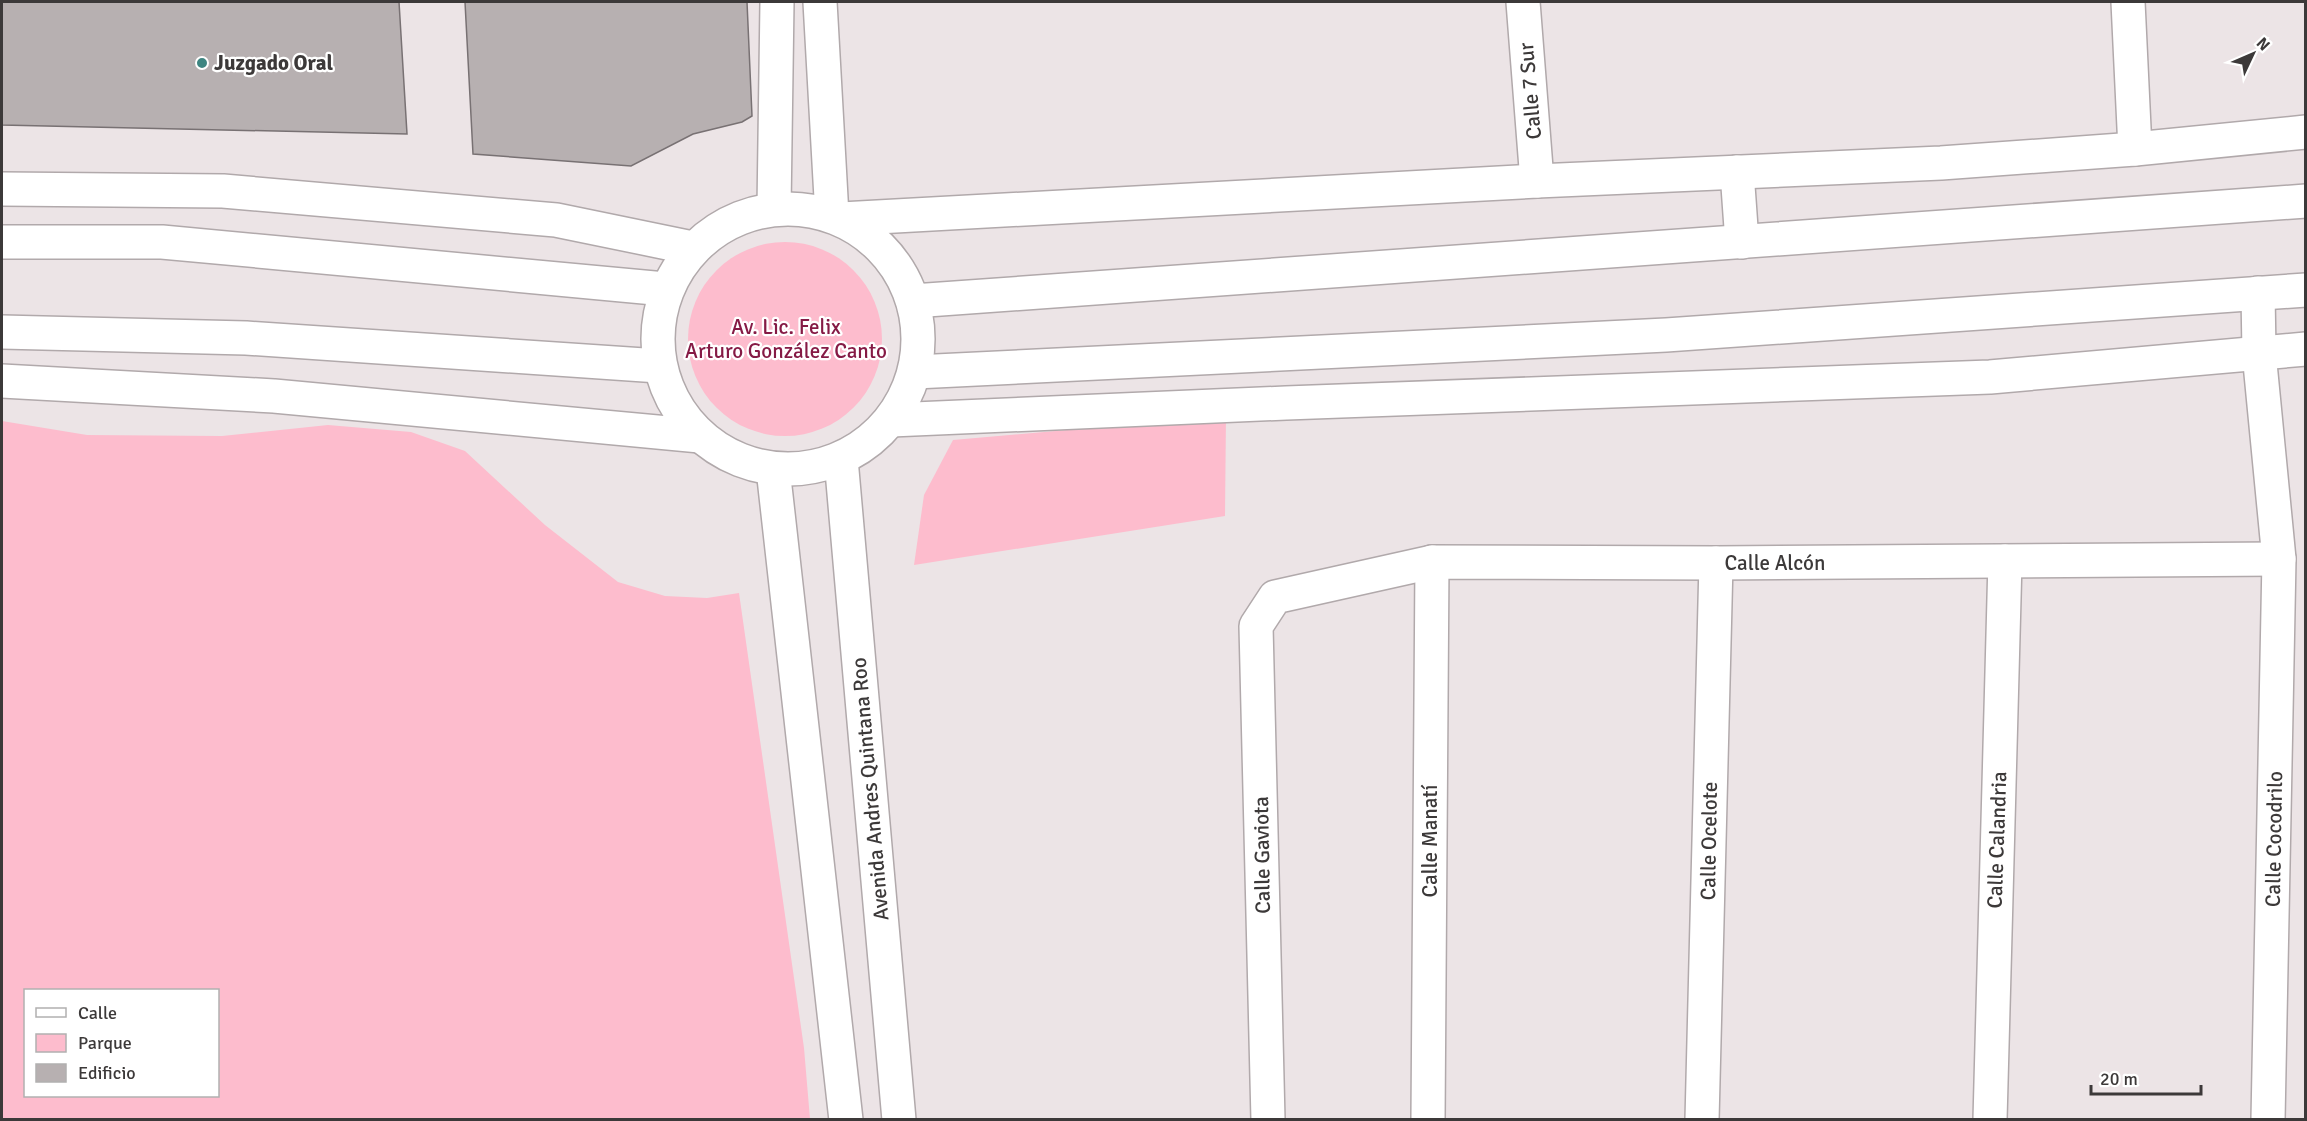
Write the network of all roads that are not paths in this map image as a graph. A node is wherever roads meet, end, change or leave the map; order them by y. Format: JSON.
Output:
{"nodes":[{"id":1,"x":777,"y":2,"type":"edge"},
{"id":2,"x":820,"y":2,"type":"edge"},
{"id":3,"x":1523,"y":2,"type":"edge"},
{"id":4,"x":2128,"y":2,"type":"edge"},
{"id":5,"x":2306,"y":132,"type":"edge"},
{"id":6,"x":2135,"y":149,"type":"junction"},
{"id":7,"x":1737,"y":172,"type":"junction"},
{"id":8,"x":1537,"y":181,"type":"junction"},
{"id":9,"x":2,"y":189,"type":"edge"},
{"id":10,"x":2306,"y":201,"type":"edge"},
{"id":11,"x":774,"y":208,"type":"junction"},
{"id":12,"x":837,"y":217,"type":"junction"},
{"id":13,"x":1742,"y":242,"type":"junction"},
{"id":14,"x":2,"y":243,"type":"edge"},
{"id":15,"x":692,"y":248,"type":"junction"},
{"id":16,"x":665,"y":289,"type":"junction"},
{"id":17,"x":2306,"y":290,"type":"edge"},
{"id":18,"x":2258,"y":293,"type":"junction"},
{"id":19,"x":913,"y":301,"type":"junction"},
{"id":20,"x":2,"y":332,"type":"edge"},
{"id":21,"x":2306,"y":349,"type":"edge"},
{"id":22,"x":2259,"y":353,"type":"junction"},
{"id":23,"x":659,"y":366,"type":"junction"},
{"id":24,"x":915,"y":372,"type":"junction"},
{"id":25,"x":2,"y":381,"type":"edge"},
{"id":26,"x":891,"y":420,"type":"junction"},
{"id":27,"x":700,"y":436,"type":"junction"},
{"id":28,"x":841,"y":459,"type":"junction"},
{"id":29,"x":773,"y":469,"type":"junction"},
{"id":30,"x":2279,"y":559,"type":"junction"},
{"id":31,"x":2005,"y":561,"type":"junction"},
{"id":32,"x":1432,"y":562,"type":"junction"},
{"id":33,"x":1716,"y":563,"type":"junction"},
{"id":34,"x":1275,"y":597,"type":"joint"},
{"id":35,"x":846,"y":1119,"type":"edge"},
{"id":36,"x":899,"y":1119,"type":"edge"},
{"id":37,"x":1268,"y":1119,"type":"edge"},
{"id":38,"x":1428,"y":1119,"type":"edge"},
{"id":39,"x":1702,"y":1119,"type":"edge"},
{"id":40,"x":1990,"y":1119,"type":"edge"},
{"id":41,"x":2268,"y":1119,"type":"edge"}],
"edges":[{"from":1,"to":11,"type":"street"},
{"from":2,"to":12,"type":"street"},
{"from":3,"to":8,"type":"street","name":"Calle 7 Sur"},
{"from":4,"to":6,"type":"street"},
{"from":5,"to":6,"type":"street"},
{"from":6,"to":7,"type":"street"},
{"from":7,"to":8,"type":"street"},
{"from":7,"to":13,"type":"street"},
{"from":8,"to":12,"type":"street"},
{"from":9,"to":15,"type":"street"},
{"from":10,"to":13,"type":"street"},
{"from":11,"to":12,"type":"street"},
{"from":11,"to":15,"type":"street"},
{"from":12,"to":19,"type":"street"},
{"from":13,"to":19,"type":"street"},
{"from":14,"to":16,"type":"street"},
{"from":15,"to":16,"type":"street"},
{"from":16,"to":23,"type":"street"},
{"from":17,"to":18,"type":"street"},
{"from":18,"to":22,"type":"street","name":"Calle Cocodrilo"},
{"from":18,"to":24,"type":"street"},
{"from":19,"to":24,"type":"street"},
{"from":20,"to":23,"type":"street"},
{"from":21,"to":22,"type":"street"},
{"from":22,"to":26,"type":"street"},
{"from":22,"to":30,"type":"street","name":"Calle Cocodrilo"},
{"from":23,"to":27,"type":"street"},
{"from":24,"to":26,"type":"street"},
{"from":25,"to":27,"type":"street"},
{"from":26,"to":28,"type":"street"},
{"from":27,"to":29,"type":"street"},
{"from":28,"to":29,"type":"street"},
{"from":28,"to":36,"type":"street","name":"Avenida Andres Quintana Roo"},
{"from":29,"to":35,"type":"street"},
{"from":30,"to":31,"type":"street","name":"Calle Alcón"},
{"from":30,"to":41,"type":"street","name":"Calle Cocodrilo"},
{"from":31,"to":33,"type":"street","name":"Calle Alcón"},
{"from":31,"to":40,"type":"street","name":"Calle Calandria"},
{"from":32,"to":33,"type":"street","name":"Calle Alcón"},
{"from":32,"to":34,"type":"street","name":"Calle Alcón"},
{"from":32,"to":38,"type":"street","name":"Calle Manatí"},
{"from":33,"to":39,"type":"street","name":"Calle Ocelote"},
{"from":34,"to":37,"type":"street","name":"Calle Gaviota"}]}
